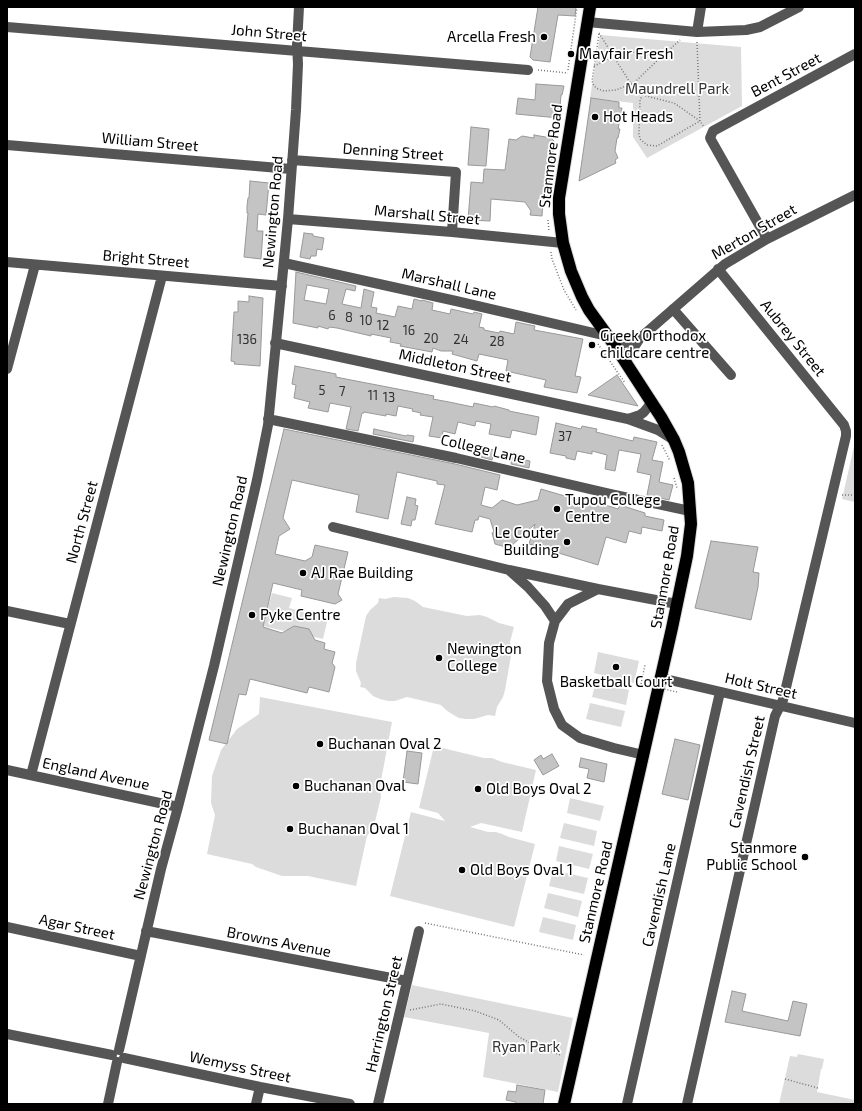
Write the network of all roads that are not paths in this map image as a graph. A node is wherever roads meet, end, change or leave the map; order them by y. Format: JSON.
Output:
{"nodes":[{"id":1,"x":299,"y":7,"type":"edge"},
{"id":2,"x":590,"y":7,"type":"edge"},
{"id":3,"x":701,"y":7,"type":"edge"},
{"id":4,"x":799,"y":7,"type":"edge"},
{"id":5,"x":7,"y":26,"type":"edge"},
{"id":6,"x":595,"y":26,"type":"junction"},
{"id":7,"x":697,"y":32,"type":"junction"},
{"id":8,"x":298,"y":51,"type":"junction"},
{"id":9,"x":855,"y":54,"type":"edge"},
{"id":10,"x":528,"y":70,"type":"road end"},
{"id":11,"x":7,"y":145,"type":"edge"},
{"id":12,"x":292,"y":165,"type":"junction"},
{"id":13,"x":855,"y":195,"type":"edge"},
{"id":14,"x":288,"y":219,"type":"junction"},
{"id":15,"x":452,"y":232,"type":"junction"},
{"id":16,"x":767,"y":239,"type":"junction"},
{"id":17,"x":563,"y":243,"type":"junction"},
{"id":18,"x":7,"y":262,"type":"edge"},
{"id":19,"x":284,"y":263,"type":"junction"},
{"id":20,"x":35,"y":265,"type":"junction"},
{"id":21,"x":718,"y":269,"type":"junction"},
{"id":22,"x":162,"y":276,"type":"junction"},
{"id":23,"x":282,"y":286,"type":"junction"},
{"id":24,"x":673,"y":309,"type":"junction"},
{"id":25,"x":607,"y":336,"type":"junction"},
{"id":26,"x":640,"y":338,"type":"junction"},
{"id":27,"x":276,"y":343,"type":"junction"},
{"id":28,"x":615,"y":346,"type":"junction"},
{"id":29,"x":625,"y":362,"type":"junction"},
{"id":30,"x":7,"y":369,"type":"edge"},
{"id":31,"x":731,"y":375,"type":"dead end"},
{"id":32,"x":652,"y":402,"type":"junction"},
{"id":33,"x":268,"y":419,"type":"junction"},
{"id":34,"x":628,"y":419,"type":"junction"},
{"id":35,"x":844,"y":425,"type":"joint"},
{"id":36,"x":674,"y":440,"type":"junction"},
{"id":37,"x":685,"y":510,"type":"junction"},
{"id":38,"x":333,"y":527,"type":"dead end"},
{"id":39,"x":509,"y":570,"type":"junction"},
{"id":40,"x":598,"y":589,"type":"junction"},
{"id":41,"x":677,"y":604,"type":"junction"},
{"id":42,"x":7,"y":611,"type":"edge"},
{"id":43,"x":555,"y":621,"type":"junction"},
{"id":44,"x":70,"y":624,"type":"junction"},
{"id":45,"x":661,"y":678,"type":"junction"},
{"id":46,"x":720,"y":692,"type":"junction"},
{"id":47,"x":780,"y":706,"type":"junction"},
{"id":48,"x":855,"y":723,"type":"edge"},
{"id":49,"x":644,"y":755,"type":"junction"},
{"id":50,"x":7,"y":770,"type":"edge"},
{"id":51,"x":30,"y":775,"type":"junction"},
{"id":52,"x":178,"y":807,"type":"junction"},
{"id":53,"x":419,"y":926,"type":"road end"},
{"id":54,"x":7,"y":927,"type":"edge"},
{"id":55,"x":146,"y":931,"type":"junction"},
{"id":56,"x":141,"y":956,"type":"junction"},
{"id":57,"x":407,"y":981,"type":"junction"},
{"id":58,"x":7,"y":1034,"type":"edge"},
{"id":59,"x":118,"y":1056,"type":"junction"},
{"id":60,"x":260,"y":1087,"type":"junction"},
{"id":61,"x":108,"y":1104,"type":"edge"},
{"id":62,"x":256,"y":1104,"type":"edge"},
{"id":63,"x":350,"y":1104,"type":"edge"},
{"id":64,"x":378,"y":1104,"type":"edge"},
{"id":65,"x":566,"y":1104,"type":"edge"},
{"id":66,"x":627,"y":1104,"type":"edge"},
{"id":67,"x":687,"y":1104,"type":"edge"}],
"edges":[{"from":1,"to":8,"type":"street","name":"Newington Road"},
{"from":2,"to":6,"type":"highway","name":"Stanmore Road"},
{"from":3,"to":7,"type":"street"},
{"from":4,"to":7,"type":"street"},
{"from":5,"to":8,"type":"street","name":"John Street"},
{"from":6,"to":7,"type":"street"},
{"from":6,"to":17,"type":"highway","name":"Stanmore Road"},
{"from":8,"to":10,"type":"street","name":"John Street"},
{"from":8,"to":12,"type":"street","name":"Newington Road"},
{"from":9,"to":16,"type":"street","name":"Bent Street"},
{"from":11,"to":12,"type":"street","name":"William Street"},
{"from":12,"to":14,"type":"street","name":"Newington Road"},
{"from":12,"to":15,"type":"street","name":"Denning Street"},
{"from":13,"to":16,"type":"street","name":"Merton Street"},
{"from":14,"to":15,"type":"street","name":"Marshall Street"},
{"from":14,"to":19,"type":"street","name":"Newington Road"},
{"from":15,"to":17,"type":"street","name":"Marshall Street"},
{"from":16,"to":21,"type":"street","name":"Merton Street"},
{"from":17,"to":25,"type":"highway","name":"Stanmore Road"},
{"from":18,"to":20,"type":"street","name":"Bright Street"},
{"from":19,"to":23,"type":"street","name":"Newington Road"},
{"from":19,"to":25,"type":"street","name":"Marshall Lane"},
{"from":20,"to":22,"type":"street","name":"Bright Street"},
{"from":20,"to":30,"type":"street"},
{"from":21,"to":24,"type":"street","name":"Merton Street"},
{"from":21,"to":35,"type":"street","name":"Aubrey Street"},
{"from":22,"to":23,"type":"street","name":"Bright Street"},
{"from":22,"to":44,"type":"street","name":"North Street"},
{"from":23,"to":27,"type":"street","name":"Newington Road"},
{"from":24,"to":26,"type":"street","name":"Merton Street"},
{"from":24,"to":31,"type":"street"},
{"from":25,"to":28,"type":"highway","name":"Stanmore Road"},
{"from":26,"to":28,"type":"street","name":"Merton Street"},
{"from":26,"to":29,"type":"street","name":"Merton Street"},
{"from":27,"to":33,"type":"street","name":"Newington Road"},
{"from":27,"to":34,"type":"street","name":"Middleton Street"},
{"from":28,"to":29,"type":"highway","name":"Stanmore Road"},
{"from":29,"to":32,"type":"highway","name":"Stanmore Road"},
{"from":32,"to":34,"type":"street"},
{"from":32,"to":36,"type":"highway","name":"Stanmore Road"},
{"from":33,"to":37,"type":"street","name":"College Lane"},
{"from":33,"to":52,"type":"street","name":"Newington Road"},
{"from":34,"to":36,"type":"street","name":"Middleton Street"},
{"from":35,"to":47,"type":"street","name":"Cavendish Street"},
{"from":36,"to":37,"type":"highway","name":"Stanmore Road"},
{"from":37,"to":41,"type":"highway","name":"Stanmore Road"},
{"from":38,"to":39,"type":"street"},
{"from":39,"to":40,"type":"street"},
{"from":39,"to":43,"type":"street"},
{"from":40,"to":41,"type":"street"},
{"from":40,"to":43,"type":"street"},
{"from":41,"to":45,"type":"highway","name":"Stanmore Road"},
{"from":42,"to":44,"type":"street"},
{"from":43,"to":49,"type":"street"},
{"from":44,"to":51,"type":"street","name":"North Street"},
{"from":45,"to":46,"type":"street","name":"Holt Street"},
{"from":45,"to":49,"type":"highway","name":"Stanmore Road"},
{"from":46,"to":47,"type":"street","name":"Holt Street"},
{"from":46,"to":66,"type":"street","name":"Cavendish Lane"},
{"from":47,"to":48,"type":"street","name":"Holt Street"},
{"from":47,"to":67,"type":"street","name":"Cavendish Street"},
{"from":49,"to":65,"type":"highway","name":"Stanmore Road"},
{"from":50,"to":51,"type":"street","name":"England Avenue"},
{"from":51,"to":52,"type":"street","name":"England Avenue"},
{"from":52,"to":55,"type":"street","name":"Newington Road"},
{"from":53,"to":57,"type":"street","name":"Harrington Street"},
{"from":54,"to":56,"type":"street","name":"Agar Street"},
{"from":55,"to":56,"type":"street","name":"Newington Road"},
{"from":55,"to":57,"type":"street","name":"Browns Avenue"},
{"from":56,"to":59,"type":"street","name":"Newington Road"},
{"from":57,"to":64,"type":"street","name":"Harrington Street"},
{"from":58,"to":59,"type":"street","name":"Wemyss Street"},
{"from":59,"to":60,"type":"street","name":"Wemyss Street"},
{"from":59,"to":61,"type":"street","name":"Newington Road"},
{"from":60,"to":62,"type":"street"},
{"from":60,"to":63,"type":"street","name":"Wemyss Street"}]}
